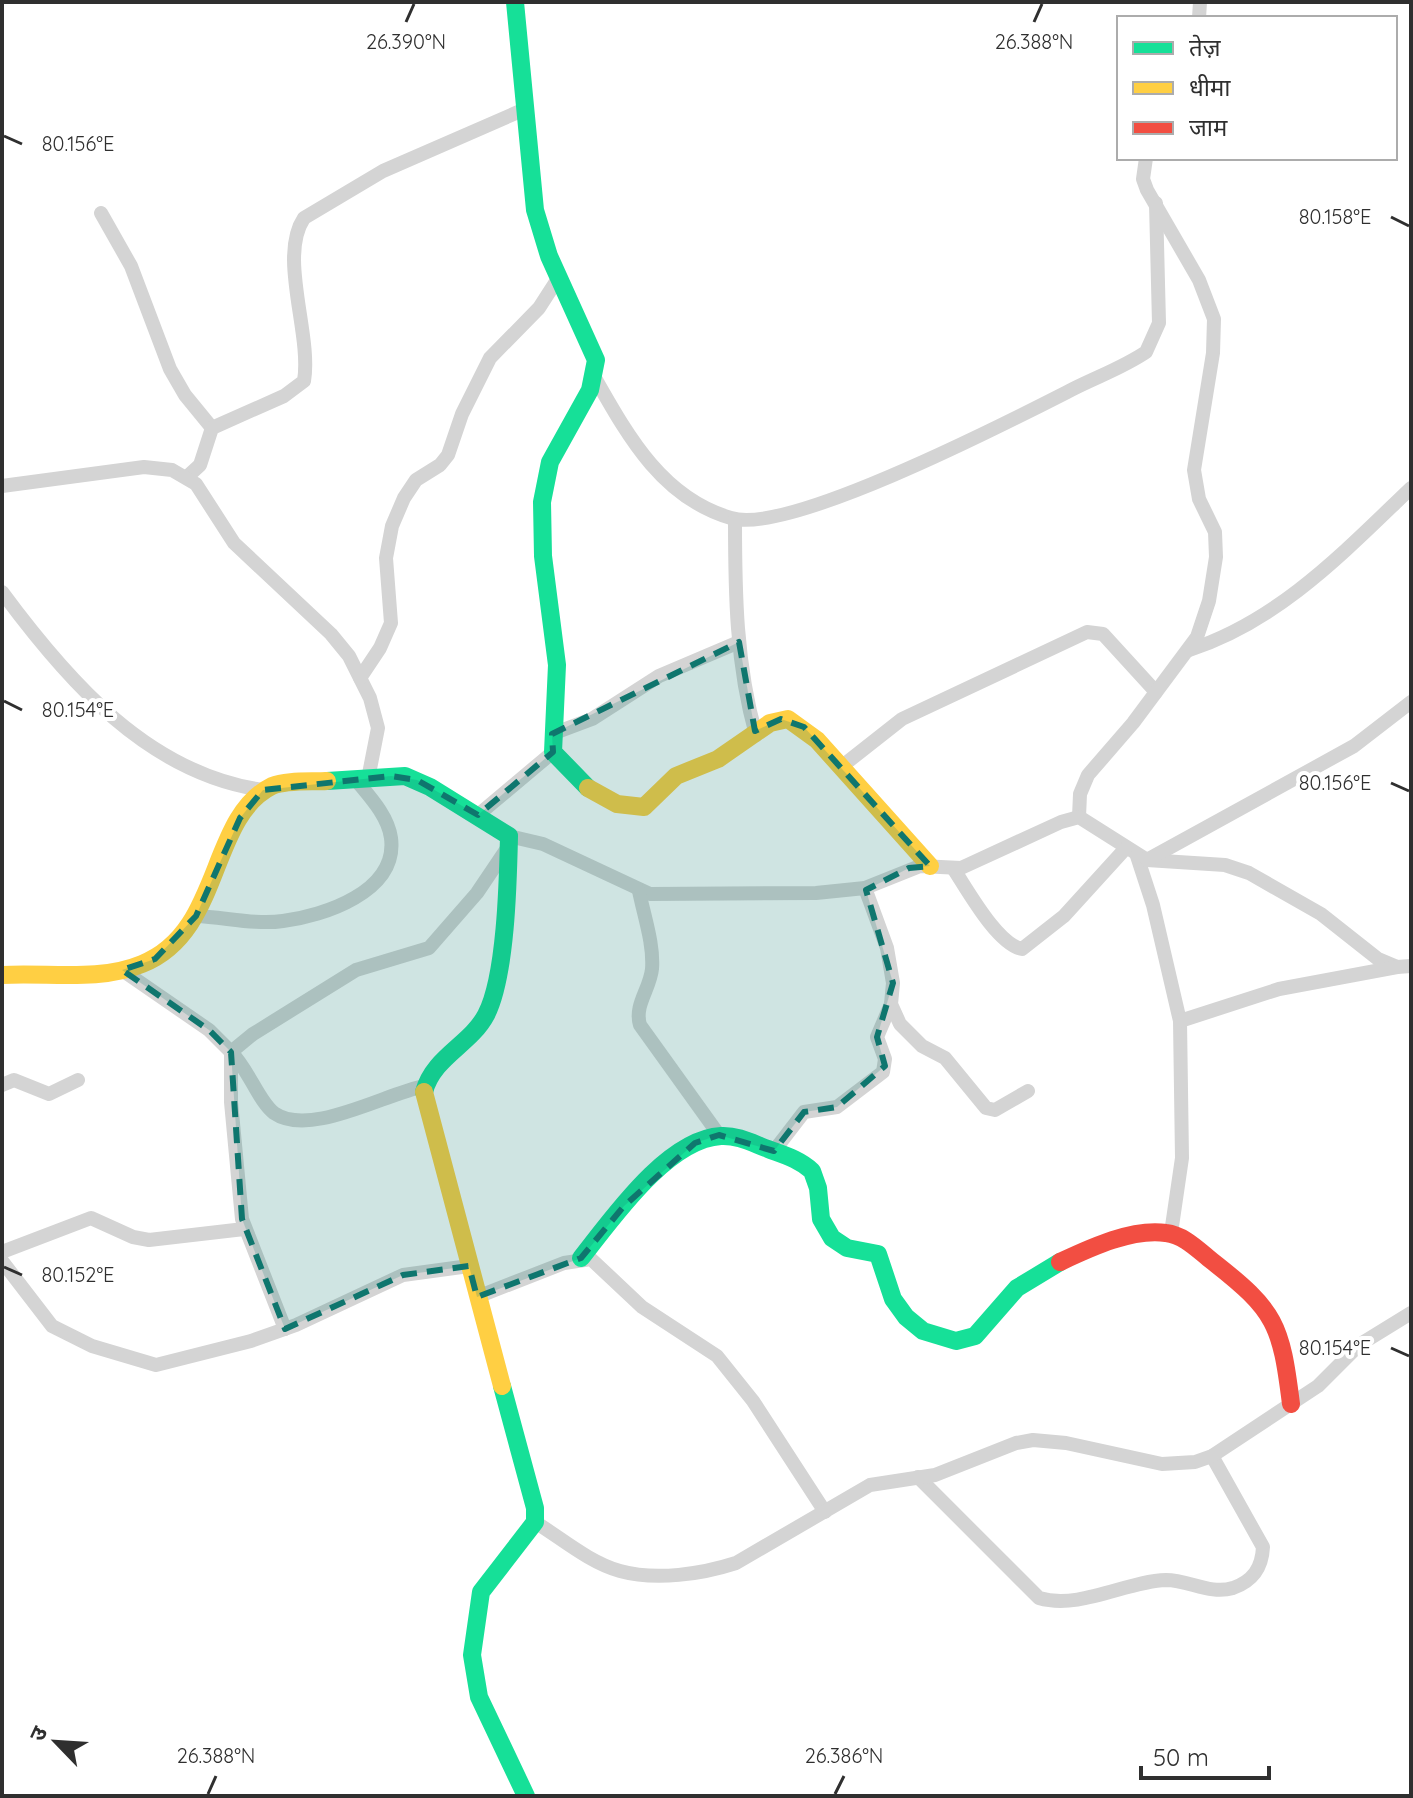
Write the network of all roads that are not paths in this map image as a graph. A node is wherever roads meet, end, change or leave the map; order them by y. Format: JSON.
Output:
{"nodes":[{"id":1,"x":515,"y":2,"type":"edge"},
{"id":2,"x":525,"y":109,"type":"junction"},
{"id":3,"x":1146,"y":160,"type":"edge"},
{"id":4,"x":1156,"y":203,"type":"junction"},
{"id":5,"x":101,"y":213,"type":"dead end"},
{"id":6,"x":559,"y":277,"type":"junction"},
{"id":7,"x":595,"y":378,"type":"junction"},
{"id":8,"x":212,"y":428,"type":"junction"},
{"id":9,"x":187,"y":477,"type":"junction"},
{"id":10,"x":2,"y":486,"type":"edge"},
{"id":11,"x":1411,"y":488,"type":"edge"},
{"id":12,"x":735,"y":520,"type":"junction"},
{"id":13,"x":2,"y":592,"type":"edge"},
{"id":14,"x":739,"y":642,"type":"junction"},
{"id":15,"x":1189,"y":650,"type":"junction"},
{"id":16,"x":360,"y":678,"type":"junction"},
{"id":17,"x":1156,"y":692,"type":"junction"},
{"id":18,"x":1411,"y":702,"type":"edge"},
{"id":19,"x":756,"y":735,"type":"junction"},
{"id":20,"x":552,"y":743,"type":"junction"},
{"id":21,"x":841,"y":767,"type":"junction"},
{"id":22,"x":362,"y":779,"type":"junction"},
{"id":23,"x":263,"y":790,"type":"junction"},
{"id":24,"x":478,"y":815,"type":"junction"},
{"id":25,"x":1079,"y":817,"type":"junction"},
{"id":26,"x":509,"y":841,"type":"junction"},
{"id":27,"x":1136,"y":855,"type":"junction"},
{"id":28,"x":930,"y":866,"type":"junction"},
{"id":29,"x":953,"y":868,"type":"junction"},
{"id":30,"x":865,"y":888,"type":"junction"},
{"id":31,"x":639,"y":891,"type":"junction"},
{"id":32,"x":196,"y":916,"type":"junction"},
{"id":33,"x":1404,"y":967,"type":"edge"},
{"id":34,"x":122,"y":970,"type":"junction"},
{"id":35,"x":2,"y":975,"type":"edge"},
{"id":36,"x":891,"y":1004,"type":"junction"},
{"id":37,"x":1180,"y":1021,"type":"junction"},
{"id":38,"x":231,"y":1052,"type":"junction"},
{"id":39,"x":78,"y":1080,"type":"dead end"},
{"id":40,"x":2,"y":1085,"type":"edge"},
{"id":41,"x":425,"y":1086,"type":"junction"},
{"id":42,"x":1028,"y":1091,"type":"dead end"},
{"id":43,"x":719,"y":1135,"type":"junction"},
{"id":44,"x":774,"y":1151,"type":"junction"},
{"id":45,"x":244,"y":1229,"type":"junction"},
{"id":46,"x":1171,"y":1233,"type":"junction"},
{"id":47,"x":2,"y":1252,"type":"edge"},
{"id":48,"x":581,"y":1258,"type":"junction"},
{"id":49,"x":2,"y":1261,"type":"edge"},
{"id":50,"x":469,"y":1266,"type":"junction"},
{"id":51,"x":477,"y":1297,"type":"junction"},
{"id":52,"x":1411,"y":1313,"type":"edge"},
{"id":53,"x":285,"y":1329,"type":"junction"},
{"id":54,"x":1291,"y":1404,"type":"junction"},
{"id":55,"x":1212,"y":1456,"type":"junction"},
{"id":56,"x":918,"y":1477,"type":"junction"},
{"id":57,"x":825,"y":1512,"type":"junction"},
{"id":58,"x":535,"y":1522,"type":"junction"},
{"id":59,"x":526,"y":1796,"type":"edge"}],
"edges":[{"from":1,"to":2,"type":"street"},
{"from":2,"to":6,"type":"street"},
{"from":2,"to":8,"type":"street"},
{"from":3,"to":4,"type":"street"},
{"from":4,"to":12,"type":"street"},
{"from":4,"to":15,"type":"street"},
{"from":5,"to":8,"type":"street"},
{"from":6,"to":7,"type":"street"},
{"from":6,"to":16,"type":"street"},
{"from":7,"to":12,"type":"street"},
{"from":7,"to":20,"type":"street"},
{"from":8,"to":9,"type":"street"},
{"from":9,"to":10,"type":"street"},
{"from":9,"to":16,"type":"street"},
{"from":11,"to":15,"type":"street"},
{"from":12,"to":14,"type":"street"},
{"from":13,"to":23,"type":"street"},
{"from":14,"to":19,"type":"street"},
{"from":14,"to":20,"type":"street"},
{"from":15,"to":17,"type":"street"},
{"from":16,"to":22,"type":"street"},
{"from":17,"to":21,"type":"street"},
{"from":17,"to":25,"type":"street"},
{"from":18,"to":27,"type":"street"},
{"from":19,"to":20,"type":"street"},
{"from":19,"to":21,"type":"street"},
{"from":20,"to":24,"type":"street"},
{"from":21,"to":28,"type":"street"},
{"from":22,"to":23,"type":"street"},
{"from":22,"to":24,"type":"street"},
{"from":22,"to":32,"type":"street"},
{"from":23,"to":32,"type":"street"},
{"from":24,"to":26,"type":"street"},
{"from":25,"to":27,"type":"street"},
{"from":25,"to":29,"type":"street"},
{"from":26,"to":31,"type":"street"},
{"from":26,"to":38,"type":"street"},
{"from":26,"to":41,"type":"street"},
{"from":27,"to":29,"type":"street"},
{"from":27,"to":33,"type":"street"},
{"from":27,"to":37,"type":"street"},
{"from":28,"to":29,"type":"street"},
{"from":28,"to":30,"type":"street"},
{"from":30,"to":31,"type":"street"},
{"from":30,"to":36,"type":"street"},
{"from":31,"to":43,"type":"street"},
{"from":32,"to":34,"type":"street"},
{"from":33,"to":37,"type":"street"},
{"from":34,"to":35,"type":"street"},
{"from":34,"to":38,"type":"street"},
{"from":36,"to":42,"type":"street"},
{"from":36,"to":44,"type":"street"},
{"from":37,"to":46,"type":"street"},
{"from":38,"to":41,"type":"street"},
{"from":38,"to":45,"type":"street"},
{"from":39,"to":40,"type":"street"},
{"from":41,"to":50,"type":"street"},
{"from":43,"to":44,"type":"street"},
{"from":43,"to":48,"type":"street"},
{"from":44,"to":46,"type":"street"},
{"from":45,"to":47,"type":"street"},
{"from":45,"to":53,"type":"street"},
{"from":46,"to":54,"type":"street"},
{"from":48,"to":51,"type":"street"},
{"from":48,"to":57,"type":"street"},
{"from":49,"to":53,"type":"street"},
{"from":50,"to":51,"type":"street"},
{"from":50,"to":53,"type":"street"},
{"from":51,"to":58,"type":"street"},
{"from":52,"to":54,"type":"street"},
{"from":54,"to":55,"type":"street"},
{"from":55,"to":56,"type":"street"},
{"from":55,"to":56,"type":"street"},
{"from":56,"to":57,"type":"street"},
{"from":57,"to":58,"type":"street"},
{"from":58,"to":59,"type":"street"}]}
